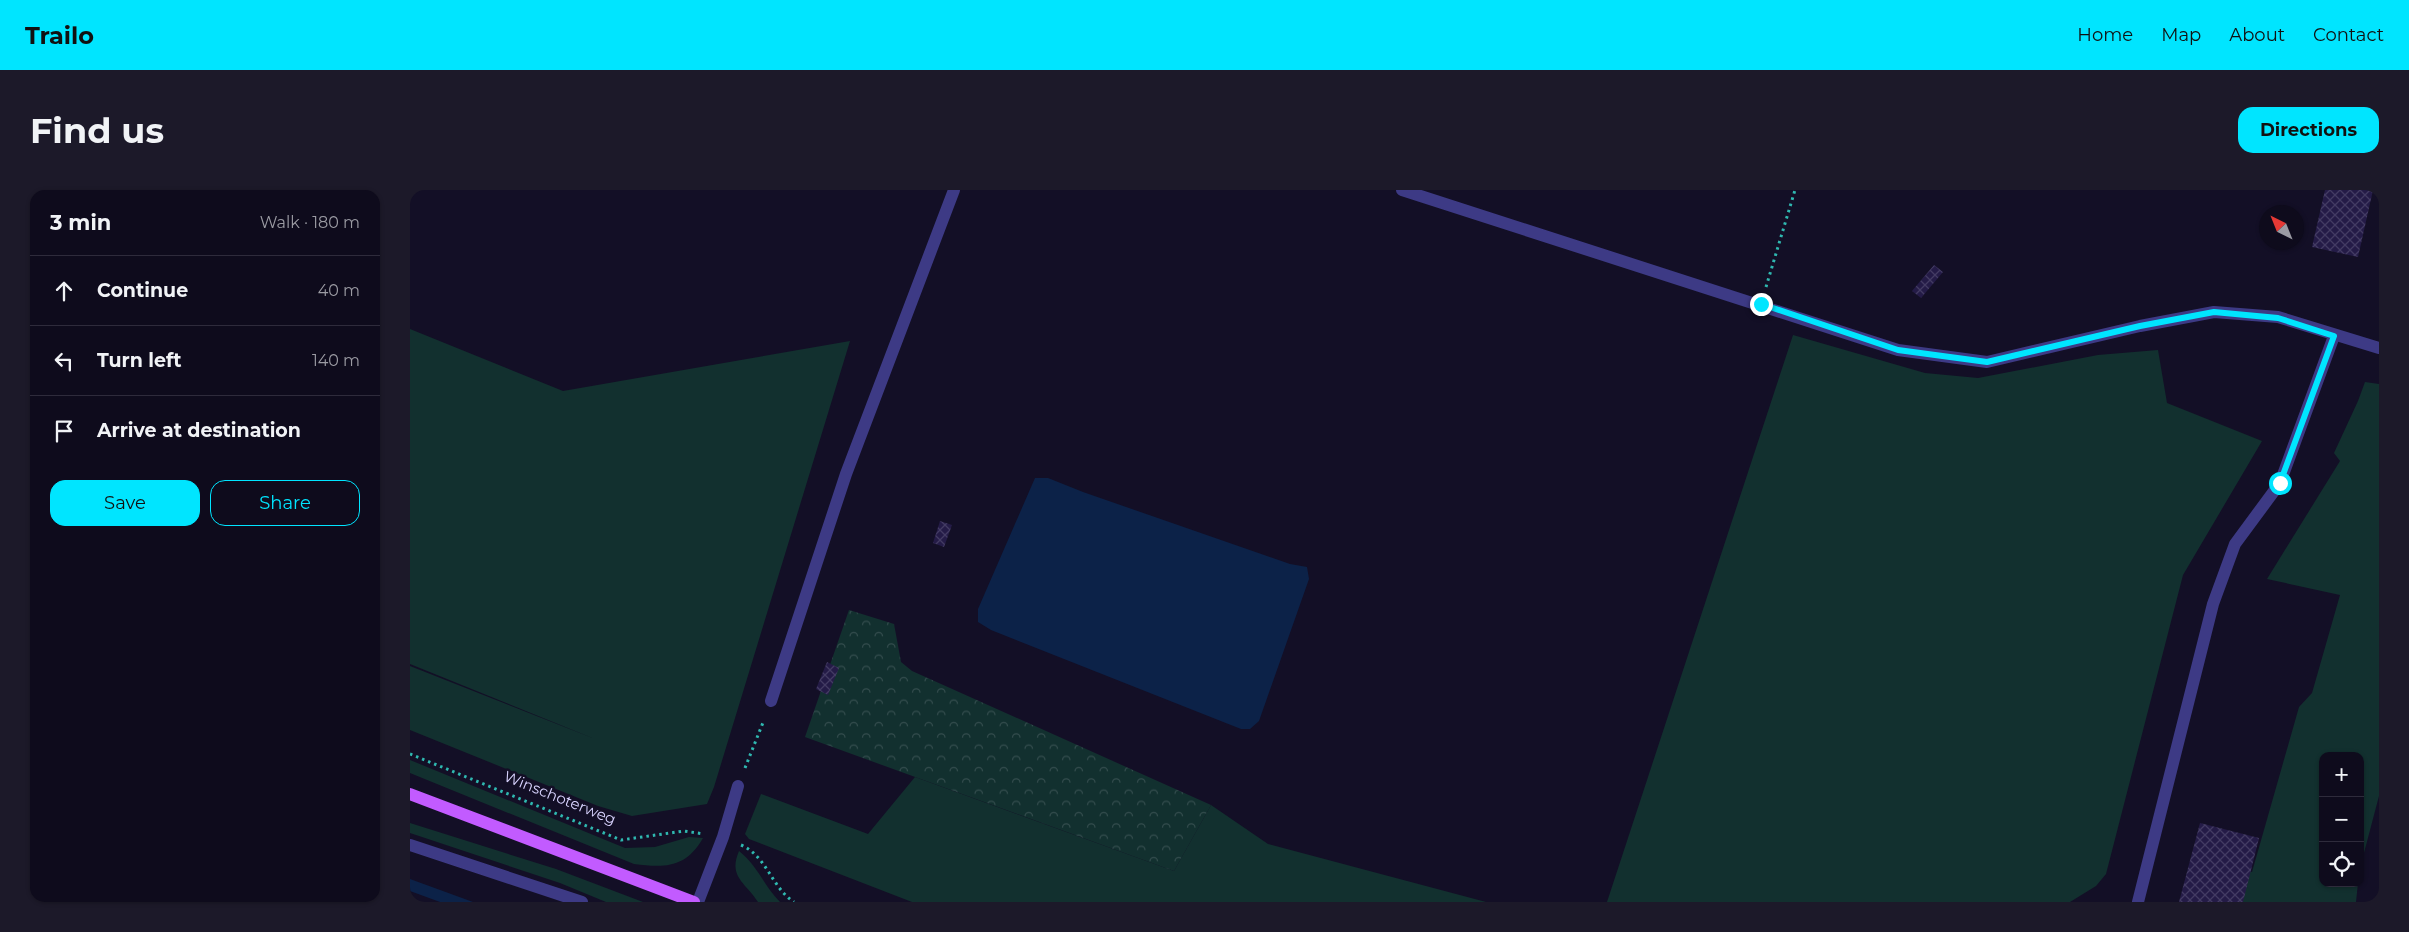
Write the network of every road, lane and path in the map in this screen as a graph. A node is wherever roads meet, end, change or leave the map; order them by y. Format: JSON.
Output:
{"nodes":[{"id":1,"x":954,"y":190,"type":"edge"},
{"id":2,"x":1402,"y":190,"type":"edge"},
{"id":3,"x":1795,"y":190,"type":"edge"},
{"id":4,"x":1761,"y":304,"type":"junction"},
{"id":5,"x":2334,"y":336,"type":"junction"},
{"id":6,"x":2379,"y":346,"type":"edge"},
{"id":7,"x":771,"y":701,"type":"joint"},
{"id":8,"x":410,"y":754,"type":"edge"},
{"id":9,"x":738,"y":786,"type":"joint"},
{"id":10,"x":410,"y":796,"type":"edge"},
{"id":11,"x":723,"y":837,"type":"junction"},
{"id":12,"x":410,"y":844,"type":"edge"},
{"id":13,"x":577,"y":901,"type":"edge"},
{"id":14,"x":694,"y":902,"type":"edge"},
{"id":15,"x":698,"y":902,"type":"edge"},
{"id":16,"x":794,"y":902,"type":"edge"},
{"id":17,"x":2138,"y":902,"type":"edge"}],
"edges":[{"from":1,"to":7,"type":"street"},
{"from":2,"to":4,"type":"street"},
{"from":3,"to":4,"type":"path"},
{"from":4,"to":5,"type":"street"},
{"from":5,"to":6,"type":"street"},
{"from":5,"to":17,"type":"street"},
{"from":7,"to":9,"type":"path"},
{"from":8,"to":11,"type":"path","name":"Winschoterweg"},
{"from":9,"to":11,"type":"street"},
{"from":10,"to":14,"type":"main road"},
{"from":11,"to":15,"type":"street"},
{"from":11,"to":16,"type":"path","name":"Winschoterweg"},
{"from":12,"to":13,"type":"street"}]}
